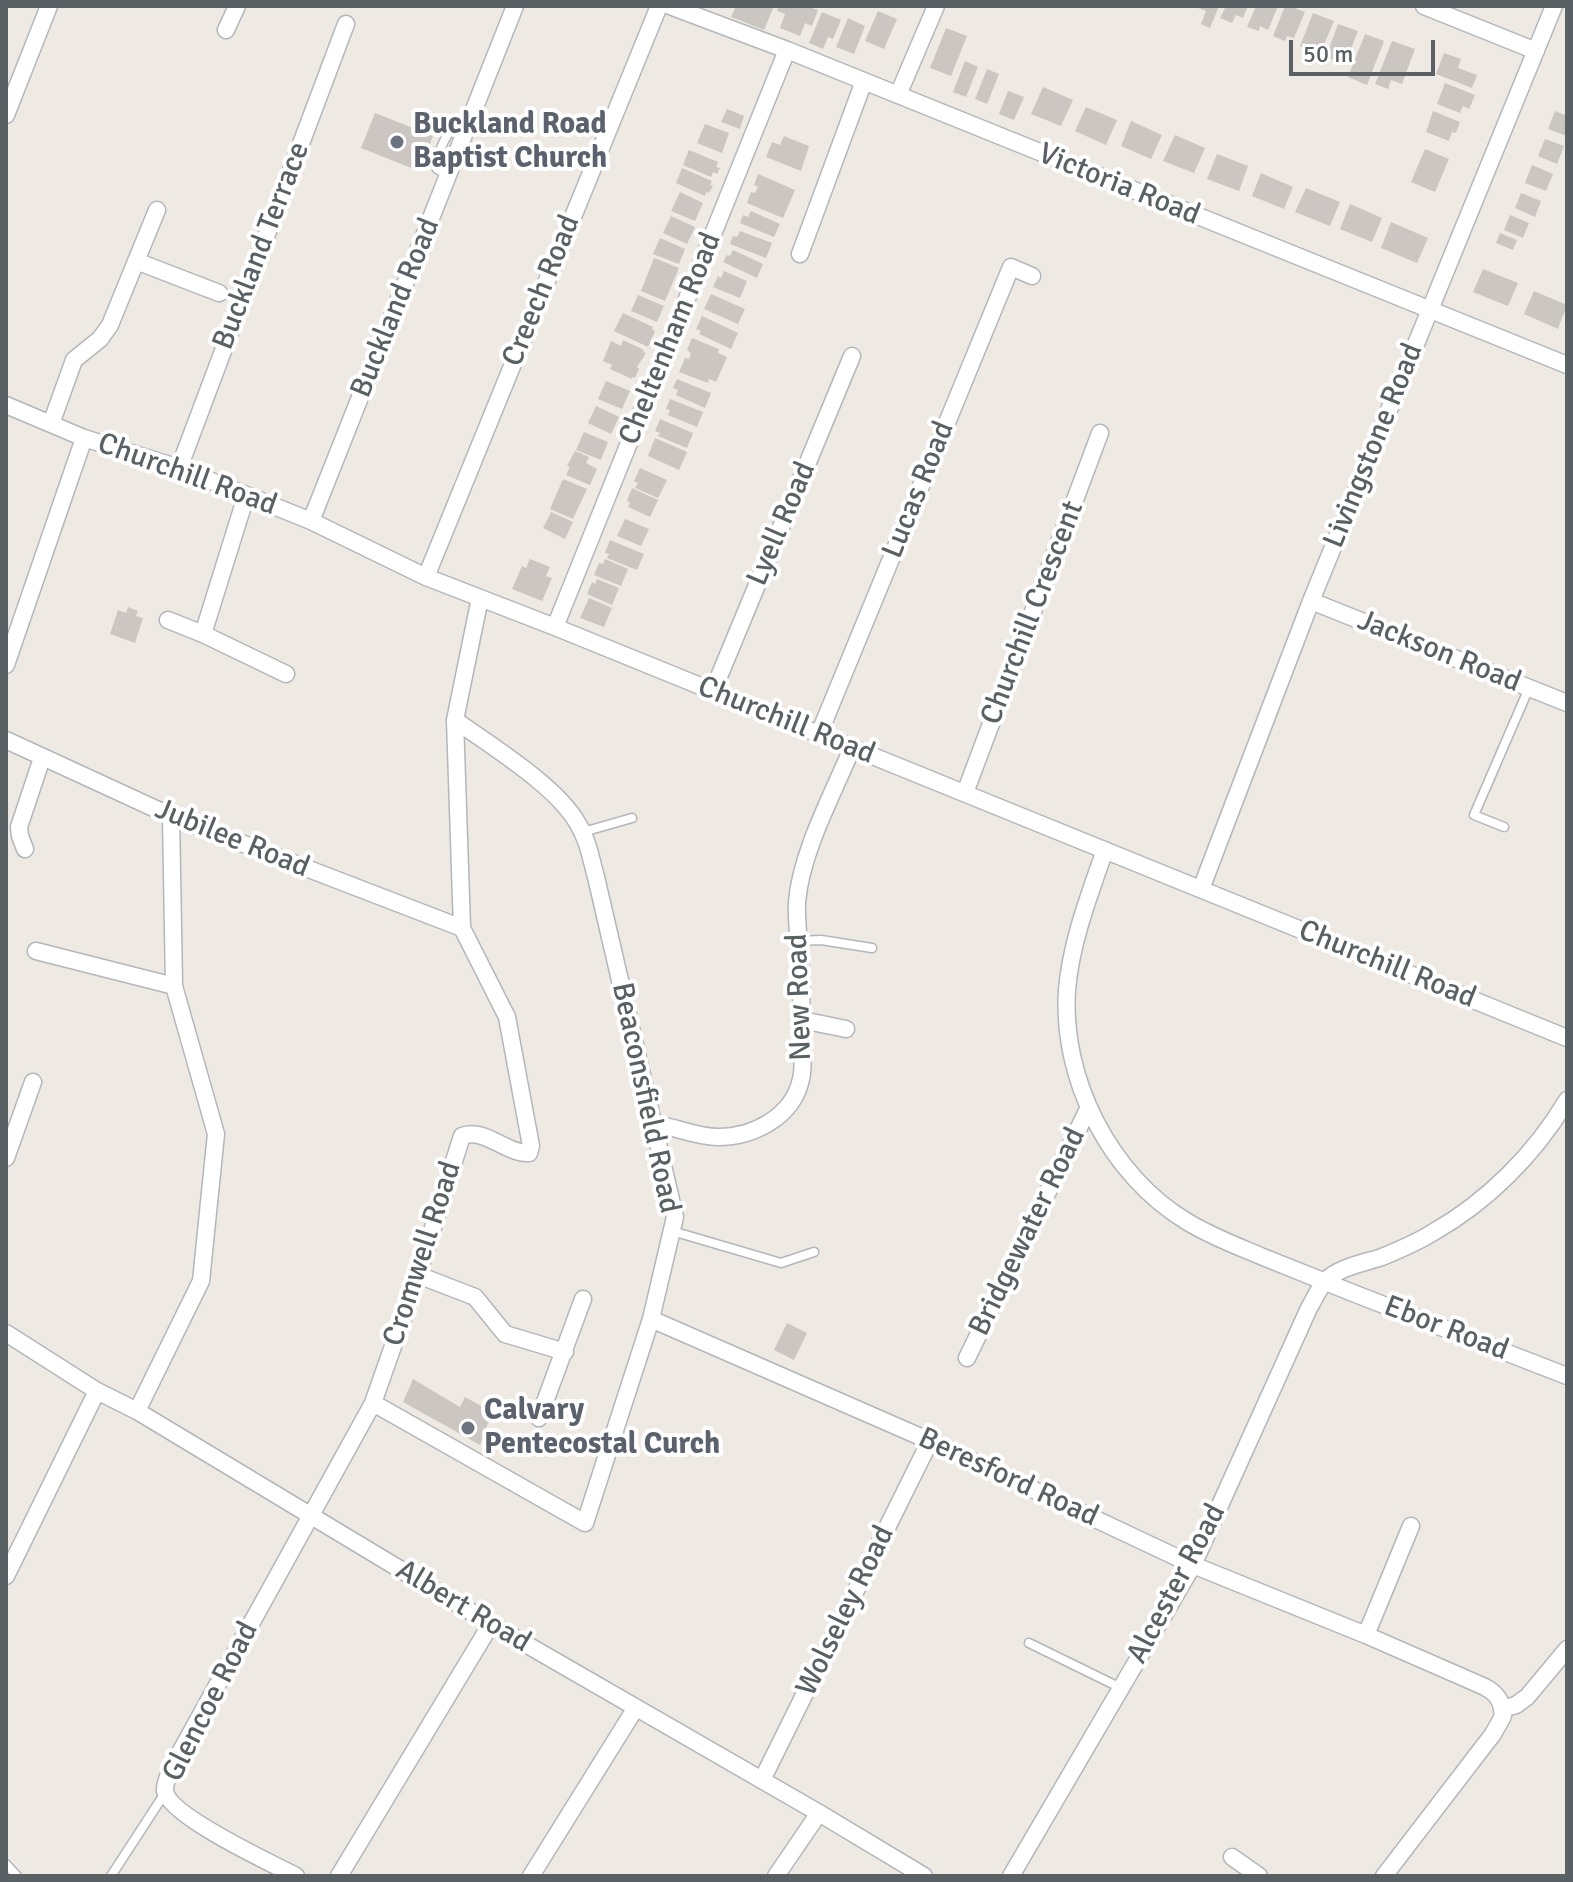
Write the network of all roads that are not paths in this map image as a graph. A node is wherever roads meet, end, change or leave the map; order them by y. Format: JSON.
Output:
{"nodes":[{"id":1,"x":49,"y":6,"type":"edge"},
{"id":2,"x":515,"y":6,"type":"edge"},
{"id":3,"x":659,"y":6,"type":"edge"},
{"id":4,"x":670,"y":6,"type":"edge"},
{"id":5,"x":936,"y":6,"type":"edge"},
{"id":6,"x":1424,"y":6,"type":"edge"},
{"id":7,"x":1554,"y":6,"type":"edge"},
{"id":8,"x":346,"y":24,"type":"dead end"},
{"id":9,"x":787,"y":50,"type":"junction"},
{"id":10,"x":1536,"y":51,"type":"junction"},
{"id":11,"x":864,"y":81,"type":"junction"},
{"id":12,"x":898,"y":95,"type":"junction"},
{"id":13,"x":6,"y":115,"type":"edge"},
{"id":14,"x":157,"y":210,"type":"dead end"},
{"id":15,"x":800,"y":254,"type":"dead end"},
{"id":16,"x":136,"y":261,"type":"junction"},
{"id":17,"x":1032,"y":276,"type":"dead end"},
{"id":18,"x":219,"y":293,"type":"dead end"},
{"id":19,"x":1429,"y":310,"type":"junction"},
{"id":20,"x":852,"y":356,"type":"dead end"},
{"id":21,"x":1567,"y":365,"type":"edge"},
{"id":22,"x":6,"y":405,"type":"edge"},
{"id":23,"x":51,"y":424,"type":"junction"},
{"id":24,"x":1100,"y":433,"type":"dead end"},
{"id":25,"x":84,"y":438,"type":"junction"},
{"id":26,"x":179,"y":468,"type":"junction"},
{"id":27,"x":246,"y":496,"type":"junction"},
{"id":28,"x":311,"y":521,"type":"junction"},
{"id":29,"x":426,"y":577,"type":"junction"},
{"id":30,"x":480,"y":598,"type":"junction"},
{"id":31,"x":1311,"y":601,"type":"junction"},
{"id":32,"x":168,"y":620,"type":"dead end"},
{"id":33,"x":555,"y":627,"type":"junction"},
{"id":34,"x":203,"y":634,"type":"junction"},
{"id":35,"x":6,"y":665,"type":"edge"},
{"id":36,"x":286,"y":674,"type":"dead end"},
{"id":37,"x":1529,"y":688,"type":"junction"},
{"id":38,"x":713,"y":691,"type":"junction"},
{"id":39,"x":1567,"y":703,"type":"edge"},
{"id":40,"x":455,"y":720,"type":"junction"},
{"id":41,"x":819,"y":734,"type":"junction"},
{"id":42,"x":6,"y":740,"type":"edge"},
{"id":43,"x":852,"y":748,"type":"junction"},
{"id":44,"x":42,"y":758,"type":"junction"},
{"id":45,"x":965,"y":793,"type":"junction"},
{"id":46,"x":171,"y":816,"type":"junction"},
{"id":47,"x":632,"y":818,"type":"dead end"},
{"id":48,"x":1504,"y":827,"type":"dead end"},
{"id":49,"x":582,"y":832,"type":"junction"},
{"id":50,"x":25,"y":849,"type":"dead end"},
{"id":51,"x":1105,"y":850,"type":"junction"},
{"id":52,"x":1201,"y":889,"type":"junction"},
{"id":53,"x":462,"y":928,"type":"junction"},
{"id":54,"x":799,"y":941,"type":"junction"},
{"id":55,"x":872,"y":948,"type":"dead end"},
{"id":56,"x":36,"y":951,"type":"dead end"},
{"id":57,"x":174,"y":986,"type":"junction"},
{"id":58,"x":802,"y":1020,"type":"junction"},
{"id":59,"x":846,"y":1029,"type":"dead end"},
{"id":60,"x":1567,"y":1038,"type":"edge"},
{"id":61,"x":33,"y":1082,"type":"dead end"},
{"id":62,"x":1567,"y":1100,"type":"edge"},
{"id":63,"x":1089,"y":1107,"type":"junction"},
{"id":64,"x":652,"y":1124,"type":"junction"},
{"id":65,"x":6,"y":1158,"type":"edge"},
{"id":66,"x":672,"y":1231,"type":"junction"},
{"id":67,"x":814,"y":1252,"type":"dead end"},
{"id":68,"x":418,"y":1275,"type":"junction"},
{"id":69,"x":1325,"y":1282,"type":"junction"},
{"id":70,"x":583,"y":1299,"type":"dead end"},
{"id":71,"x":651,"y":1319,"type":"junction"},
{"id":72,"x":6,"y":1333,"type":"edge"},
{"id":73,"x":565,"y":1352,"type":"junction"},
{"id":74,"x":967,"y":1358,"type":"dead end"},
{"id":75,"x":1567,"y":1376,"type":"edge"},
{"id":76,"x":97,"y":1391,"type":"junction"},
{"id":77,"x":373,"y":1403,"type":"junction"},
{"id":78,"x":137,"y":1411,"type":"junction"},
{"id":79,"x":539,"y":1418,"type":"dead end"},
{"id":80,"x":930,"y":1441,"type":"junction"},
{"id":81,"x":310,"y":1516,"type":"junction"},
{"id":82,"x":1411,"y":1526,"type":"dead end"},
{"id":83,"x":1193,"y":1565,"type":"junction"},
{"id":84,"x":6,"y":1576,"type":"edge"},
{"id":85,"x":491,"y":1624,"type":"junction"},
{"id":86,"x":1366,"y":1635,"type":"junction"},
{"id":87,"x":1029,"y":1643,"type":"dead end"},
{"id":88,"x":1567,"y":1649,"type":"edge"},
{"id":89,"x":1121,"y":1688,"type":"junction"},
{"id":90,"x":635,"y":1709,"type":"junction"},
{"id":91,"x":1502,"y":1709,"type":"junction"},
{"id":92,"x":762,"y":1780,"type":"junction"},
{"id":93,"x":165,"y":1793,"type":"junction"},
{"id":94,"x":819,"y":1813,"type":"junction"},
{"id":95,"x":1232,"y":1857,"type":"dead end"},
{"id":96,"x":6,"y":1864,"type":"edge"},
{"id":97,"x":17,"y":1876,"type":"edge"},
{"id":98,"x":111,"y":1876,"type":"edge"},
{"id":99,"x":296,"y":1876,"type":"edge"},
{"id":100,"x":339,"y":1876,"type":"edge"},
{"id":101,"x":531,"y":1876,"type":"edge"},
{"id":102,"x":776,"y":1876,"type":"edge"},
{"id":103,"x":924,"y":1876,"type":"edge"},
{"id":104,"x":1011,"y":1876,"type":"edge"},
{"id":105,"x":1259,"y":1876,"type":"edge"},
{"id":106,"x":1384,"y":1876,"type":"edge"}],
"edges":[{"from":1,"to":13,"type":"street"},
{"from":2,"to":28,"type":"street","name":"Buckland Road"},
{"from":3,"to":29,"type":"street","name":"Creech Road"},
{"from":4,"to":9,"type":"street","name":"Victoria Road"},
{"from":5,"to":12,"type":"street"},
{"from":6,"to":10,"type":"street"},
{"from":7,"to":10,"type":"street","name":"Livingstone Road"},
{"from":8,"to":26,"type":"street","name":"Buckland Terrace"},
{"from":9,"to":11,"type":"street","name":"Victoria Road"},
{"from":9,"to":33,"type":"street","name":"Cheltenham Road"},
{"from":10,"to":19,"type":"street","name":"Livingstone Road"},
{"from":11,"to":12,"type":"street","name":"Victoria Road"},
{"from":11,"to":15,"type":"street"},
{"from":12,"to":19,"type":"street","name":"Victoria Road"},
{"from":14,"to":16,"type":"street"},
{"from":16,"to":18,"type":"street"},
{"from":16,"to":23,"type":"street"},
{"from":17,"to":41,"type":"street","name":"Lucas Road"},
{"from":19,"to":21,"type":"street","name":"Victoria Road"},
{"from":19,"to":31,"type":"street","name":"Livingstone Road"},
{"from":20,"to":38,"type":"street","name":"Lyell Road"},
{"from":22,"to":23,"type":"street","name":"Churchill Road"},
{"from":23,"to":25,"type":"street","name":"Churchill Road"},
{"from":24,"to":45,"type":"street","name":"Churchill Crescent"},
{"from":25,"to":26,"type":"street","name":"Churchill Road"},
{"from":25,"to":35,"type":"street"},
{"from":26,"to":27,"type":"street","name":"Churchill Road"},
{"from":27,"to":28,"type":"street","name":"Churchill Road"},
{"from":27,"to":34,"type":"street"},
{"from":28,"to":29,"type":"street","name":"Churchill Road"},
{"from":29,"to":30,"type":"street","name":"Churchill Road"},
{"from":30,"to":33,"type":"street","name":"Churchill Road"},
{"from":30,"to":40,"type":"street","name":"Cromwell Road"},
{"from":31,"to":37,"type":"street","name":"Jackson Road"},
{"from":31,"to":52,"type":"street","name":"Livingstone Road"},
{"from":32,"to":34,"type":"street"},
{"from":33,"to":38,"type":"street","name":"Churchill Road"},
{"from":34,"to":36,"type":"street"},
{"from":37,"to":39,"type":"street","name":"Jackson Road"},
{"from":37,"to":48,"type":"lane"},
{"from":38,"to":41,"type":"street","name":"Churchill Road"},
{"from":40,"to":49,"type":"street","name":"Beaconsfield Road"},
{"from":40,"to":53,"type":"street","name":"Cromwell Road"},
{"from":41,"to":43,"type":"street","name":"Churchill Road"},
{"from":42,"to":44,"type":"street","name":"Jubilee Road"},
{"from":43,"to":45,"type":"street","name":"Churchill Road"},
{"from":43,"to":54,"type":"street","name":"New Road"},
{"from":44,"to":46,"type":"street","name":"Jubilee Road"},
{"from":44,"to":50,"type":"street"},
{"from":45,"to":51,"type":"street","name":"Churchill Road"},
{"from":46,"to":53,"type":"street","name":"Jubilee Road"},
{"from":46,"to":57,"type":"street"},
{"from":47,"to":49,"type":"lane"},
{"from":49,"to":64,"type":"street","name":"Beaconsfield Road"},
{"from":51,"to":52,"type":"street","name":"Churchill Road"},
{"from":51,"to":63,"type":"street","name":"Ebor Road"},
{"from":52,"to":60,"type":"street","name":"Churchill Road"},
{"from":53,"to":68,"type":"street","name":"Cromwell Road"},
{"from":54,"to":55,"type":"lane"},
{"from":54,"to":58,"type":"street","name":"New Road"},
{"from":56,"to":57,"type":"street"},
{"from":57,"to":78,"type":"street"},
{"from":58,"to":59,"type":"street"},
{"from":58,"to":64,"type":"street","name":"New Road"},
{"from":61,"to":65,"type":"street"},
{"from":62,"to":69,"type":"street"},
{"from":63,"to":69,"type":"street","name":"Ebor Road"},
{"from":63,"to":74,"type":"street","name":"Bridgewater Road"},
{"from":64,"to":66,"type":"street","name":"Beaconsfield Road"},
{"from":66,"to":67,"type":"lane"},
{"from":66,"to":71,"type":"street","name":"Beaconsfield Road"},
{"from":68,"to":73,"type":"street"},
{"from":68,"to":77,"type":"street","name":"Cromwell Road"},
{"from":69,"to":75,"type":"street","name":"Ebor Road"},
{"from":69,"to":83,"type":"street","name":"Alcester Road"},
{"from":70,"to":73,"type":"street"},
{"from":71,"to":77,"type":"street","name":"Beaconsfield Road"},
{"from":71,"to":80,"type":"street","name":"Beresford Road"},
{"from":72,"to":76,"type":"street","name":"Albert Road"},
{"from":73,"to":79,"type":"street"},
{"from":76,"to":78,"type":"street","name":"Albert Road"},
{"from":76,"to":84,"type":"street"},
{"from":77,"to":81,"type":"street","name":"Cromwell Road"},
{"from":78,"to":81,"type":"street","name":"Albert Road"},
{"from":80,"to":83,"type":"street","name":"Beresford Road"},
{"from":80,"to":92,"type":"street","name":"Wolseley Road"},
{"from":81,"to":85,"type":"street","name":"Albert Road"},
{"from":81,"to":93,"type":"street","name":"Glencoe Road"},
{"from":82,"to":86,"type":"street"},
{"from":83,"to":86,"type":"street","name":"Beresford Road"},
{"from":83,"to":89,"type":"street","name":"Alcester Road"},
{"from":85,"to":90,"type":"street","name":"Albert Road"},
{"from":85,"to":100,"type":"street"},
{"from":86,"to":91,"type":"street","name":"Beresford Road"},
{"from":87,"to":89,"type":"lane"},
{"from":88,"to":91,"type":"street"},
{"from":89,"to":104,"type":"street","name":"Alcester Road"},
{"from":90,"to":92,"type":"street","name":"Albert Road"},
{"from":90,"to":101,"type":"street"},
{"from":91,"to":106,"type":"street"},
{"from":92,"to":94,"type":"street","name":"Albert Road"},
{"from":93,"to":98,"type":"lane"},
{"from":93,"to":99,"type":"street","name":"Glencoe Road"},
{"from":94,"to":102,"type":"street"},
{"from":94,"to":103,"type":"street","name":"Albert Road"},
{"from":95,"to":105,"type":"street"},
{"from":96,"to":97,"type":"lane"}]}
